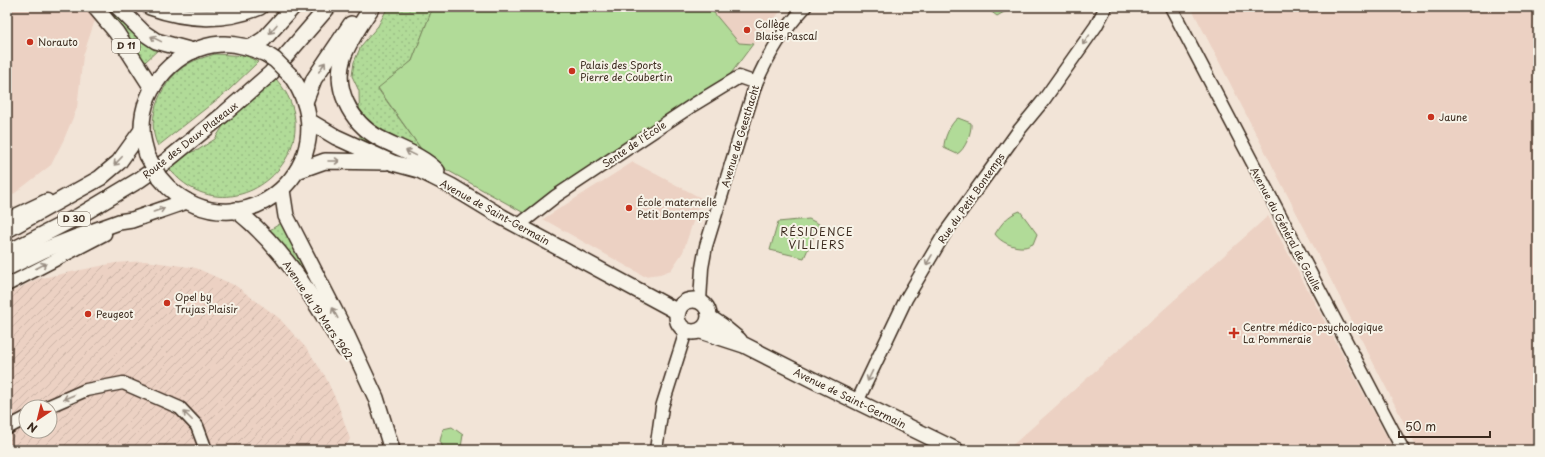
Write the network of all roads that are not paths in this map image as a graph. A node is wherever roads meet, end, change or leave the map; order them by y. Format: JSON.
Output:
{"nodes":[{"id":1,"x":95,"y":7,"type":"edge"},
{"id":2,"x":118,"y":7,"type":"edge"},
{"id":3,"x":150,"y":7,"type":"edge"},
{"id":4,"x":260,"y":7,"type":"edge"},
{"id":5,"x":293,"y":7,"type":"edge"},
{"id":6,"x":317,"y":7,"type":"edge"},
{"id":7,"x":328,"y":7,"type":"edge"},
{"id":8,"x":363,"y":7,"type":"edge"},
{"id":9,"x":372,"y":7,"type":"edge"},
{"id":10,"x":805,"y":7,"type":"edge"},
{"id":11,"x":1106,"y":7,"type":"edge"},
{"id":12,"x":1171,"y":7,"type":"edge"},
{"id":13,"x":250,"y":48,"type":"junction"},
{"id":14,"x":193,"y":51,"type":"junction"},
{"id":15,"x":756,"y":83,"type":"junction"},
{"id":16,"x":152,"y":88,"type":"junction"},
{"id":17,"x":305,"y":102,"type":"junction"},
{"id":18,"x":309,"y":121,"type":"junction"},
{"id":19,"x":142,"y":130,"type":"junction"},
{"id":20,"x":393,"y":162,"type":"junction"},
{"id":21,"x":297,"y":171,"type":"junction"},
{"id":22,"x":451,"y":186,"type":"junction"},
{"id":23,"x":78,"y":190,"type":"junction"},
{"id":24,"x":282,"y":190,"type":"junction"},
{"id":25,"x":187,"y":201,"type":"junction"},
{"id":26,"x":236,"y":210,"type":"junction"},
{"id":27,"x":7,"y":219,"type":"edge"},
{"id":28,"x":132,"y":220,"type":"junction"},
{"id":29,"x":519,"y":225,"type":"junction"},
{"id":30,"x":7,"y":230,"type":"edge"},
{"id":31,"x":7,"y":243,"type":"edge"},
{"id":32,"x":7,"y":253,"type":"edge"},
{"id":33,"x":7,"y":268,"type":"edge"},
{"id":34,"x":7,"y":285,"type":"edge"},
{"id":35,"x":700,"y":301,"type":"junction"},
{"id":36,"x":678,"y":312,"type":"junction"},
{"id":37,"x":710,"y":318,"type":"junction"},
{"id":38,"x":686,"y":331,"type":"junction"},
{"id":39,"x":701,"y":331,"type":"junction"},
{"id":40,"x":744,"y":345,"type":"junction"},
{"id":41,"x":376,"y":398,"type":"junction"},
{"id":42,"x":58,"y":402,"type":"edge"},
{"id":43,"x":857,"y":402,"type":"junction"},
{"id":44,"x":18,"y":422,"type":"edge"},
{"id":45,"x":7,"y":428,"type":"edge"},
{"id":46,"x":206,"y":450,"type":"edge"},
{"id":47,"x":392,"y":450,"type":"edge"},
{"id":48,"x":656,"y":450,"type":"edge"},
{"id":49,"x":956,"y":450,"type":"edge"},
{"id":50,"x":1403,"y":450,"type":"edge"}],
"edges":[{"from":1,"to":16,"type":"main road","number":"D 11"},
{"from":14,"to":2,"type":"main road","number":"D 11","one_way":true},
{"from":3,"to":4,"type":"main road"},
{"from":5,"to":13,"type":"main road","one_way":true},
{"from":6,"to":31,"type":"main road","name":"Route des Deux Plateaux","number":"D 30"},
{"from":7,"to":32,"type":"main road","name":"Route des Deux Plateaux","number":"D 30"},
{"from":17,"to":8,"type":"main road","one_way":true},
{"from":22,"to":9,"type":"main road","one_way":true},
{"from":10,"to":15,"type":"street","name":"Avenue de Geesthacht"},
{"from":11,"to":43,"type":"street","name":"Rue du Petit Bontemps","one_way":true},
{"from":12,"to":50,"type":"street","name":"Avenue du Général de Gaulle"},
{"from":13,"to":14,"type":"main road"},
{"from":13,"to":17,"type":"main road","bridge":true},
{"from":14,"to":16,"type":"main road"},
{"from":15,"to":29,"type":"street","name":"Sente de l'École"},
{"from":15,"to":35,"type":"street","name":"Avenue de Geesthacht"},
{"from":16,"to":19,"type":"main road"},
{"from":17,"to":18,"type":"main road"},
{"from":18,"to":20,"type":"main road","name":"Avenue de Saint-Germain"},
{"from":18,"to":21,"type":"main road"},
{"from":19,"to":23,"type":"main road","one_way":true},
{"from":19,"to":25,"type":"main road","bridge":true},
{"from":21,"to":20,"type":"main road","one_way":true},
{"from":20,"to":22,"type":"main road","name":"Avenue de Saint-Germain"},
{"from":21,"to":24,"type":"main road"},
{"from":22,"to":29,"type":"main road","name":"Avenue de Saint-Germain"},
{"from":23,"to":27,"type":"street"},
{"from":23,"to":30,"type":"main road"},
{"from":24,"to":26,"type":"main road"},
{"from":41,"to":24,"type":"main road","name":"Avenue du 19 Mars 1962","one_way":true},
{"from":25,"to":26,"type":"main road"},
{"from":28,"to":25,"type":"main road","one_way":true},
{"from":26,"to":41,"type":"main road","name":"Avenue du 19 Mars 1962"},
{"from":28,"to":33,"type":"main road"},
{"from":34,"to":28,"type":"street","one_way":true},
{"from":29,"to":36,"type":"main road","name":"Avenue de Saint-Germain"},
{"from":35,"to":36,"type":"main road"},
{"from":35,"to":37,"type":"main road"},
{"from":36,"to":38,"type":"main road"},
{"from":37,"to":39,"type":"main road"},
{"from":37,"to":40,"type":"main road","name":"Avenue de Saint-Germain"},
{"from":38,"to":39,"type":"main road"},
{"from":38,"to":48,"type":"street"},
{"from":39,"to":40,"type":"main road","name":"Avenue de Saint-Germain"},
{"from":40,"to":43,"type":"main road","name":"Avenue de Saint-Germain"},
{"from":41,"to":47,"type":"main road","name":"Avenue du 19 Mars 1962"},
{"from":46,"to":42,"type":"street","one_way":true},
{"from":43,"to":49,"type":"main road","name":"Avenue de Saint-Germain"},
{"from":44,"to":45,"type":"street"}]}
